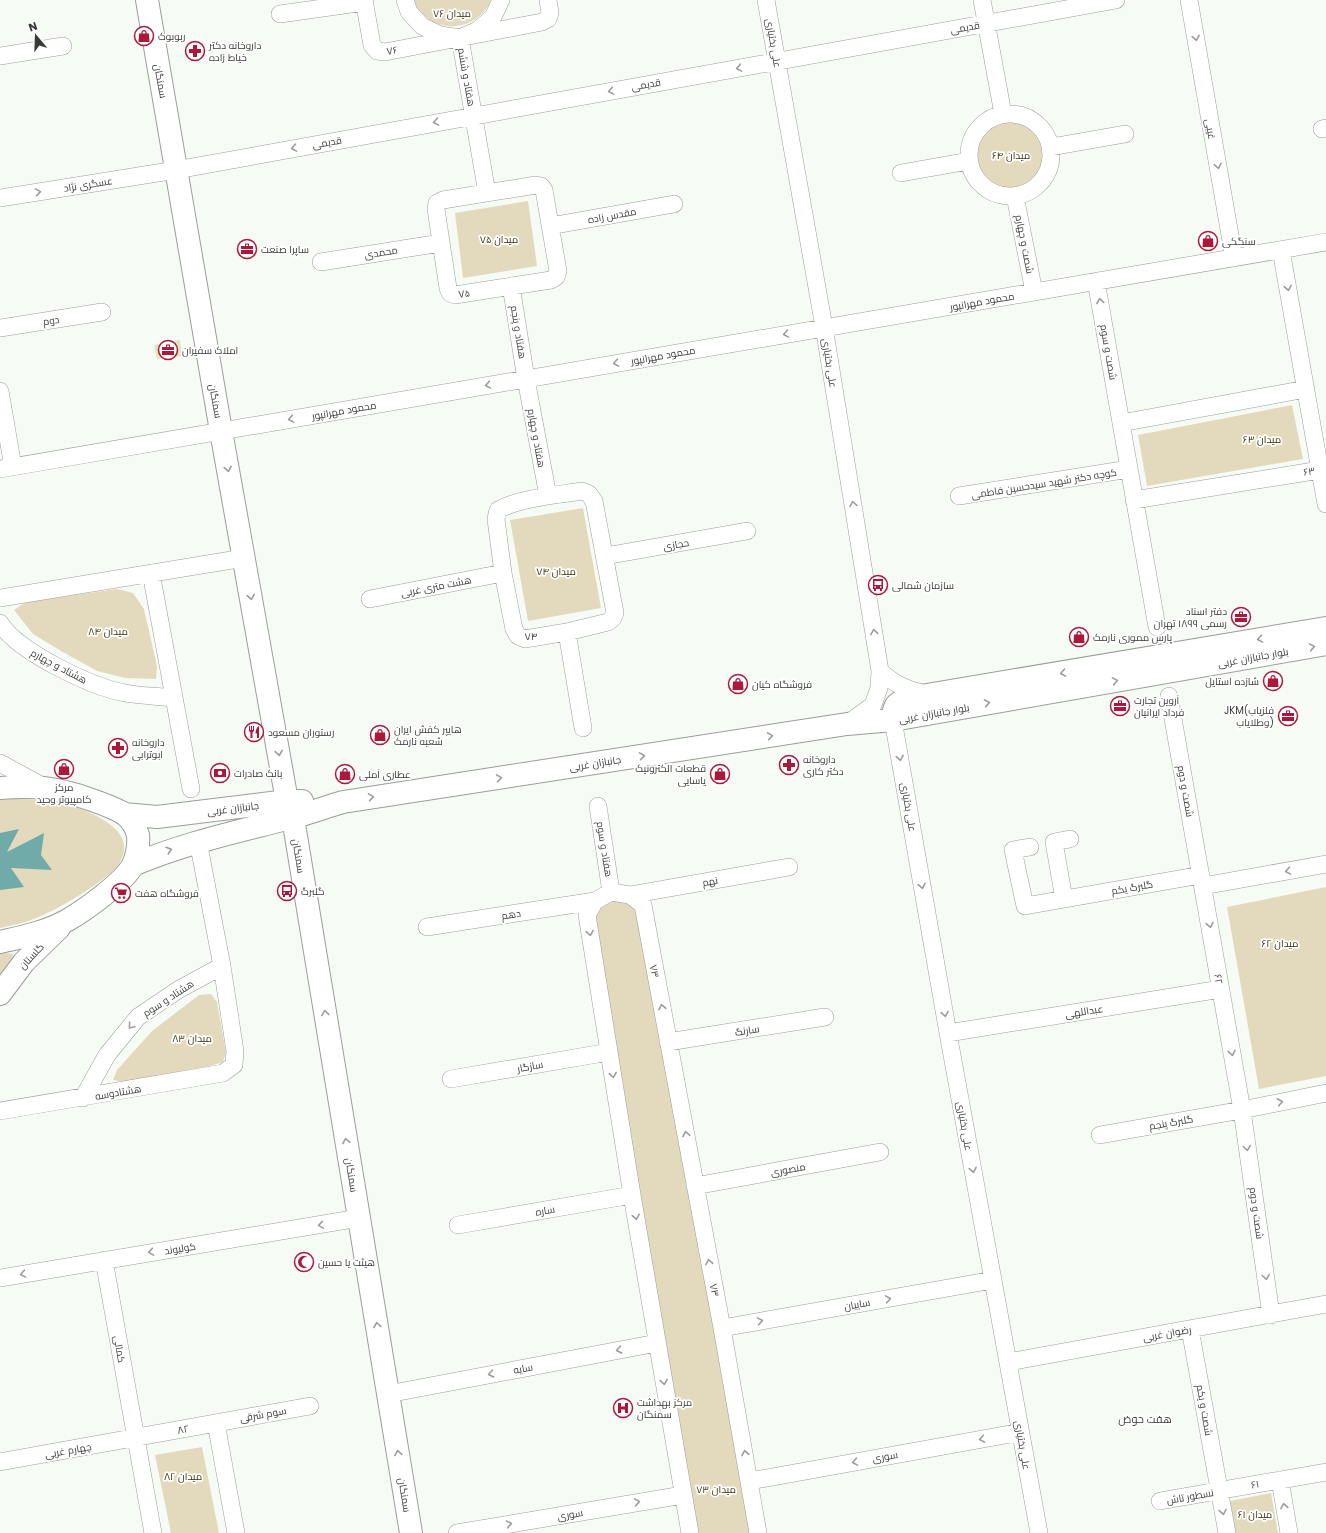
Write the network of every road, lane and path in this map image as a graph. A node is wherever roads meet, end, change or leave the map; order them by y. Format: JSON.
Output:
{"nodes":[{"id":1,"x":147,"y":0,"type":"edge"},
{"id":2,"x":405,"y":0,"type":"edge"},
{"id":3,"x":501,"y":0,"type":"edge"},
{"id":4,"x":548,"y":0,"type":"edge"},
{"id":5,"x":766,"y":0,"type":"edge"},
{"id":6,"x":982,"y":0,"type":"edge"},
{"id":7,"x":1116,"y":0,"type":"edge"},
{"id":8,"x":1189,"y":0,"type":"edge"},
{"id":9,"x":364,"y":1,"type":"edge"},
{"id":10,"x":280,"y":14,"type":"dead end"},
{"id":11,"x":987,"y":23,"type":"junction"},
{"id":12,"x":460,"y":38,"type":"junction"},
{"id":13,"x":63,"y":46,"type":"dead end"},
{"id":14,"x":0,"y":56,"type":"edge"},
{"id":15,"x":777,"y":61,"type":"junction"},
{"id":16,"x":1004,"y":114,"type":"junction"},
{"id":17,"x":474,"y":115,"type":"junction"},
{"id":18,"x":1125,"y":134,"type":"dead end"},
{"id":19,"x":1051,"y":147,"type":"junction"},
{"id":20,"x":969,"y":161,"type":"junction"},
{"id":21,"x":176,"y":170,"type":"junction"},
{"id":22,"x":901,"y":173,"type":"dead end"},
{"id":23,"x":487,"y":193,"type":"junction"},
{"id":24,"x":1015,"y":196,"type":"junction"},
{"id":25,"x":0,"y":198,"type":"edge"},
{"id":26,"x":674,"y":204,"type":"dead end"},
{"id":27,"x":550,"y":226,"type":"junction"},
{"id":28,"x":441,"y":242,"type":"junction"},
{"id":29,"x":1326,"y":242,"type":"edge"},
{"id":30,"x":1281,"y":250,"type":"junction"},
{"id":31,"x":1234,"y":258,"type":"junction"},
{"id":32,"x":321,"y":262,"type":"dead end"},
{"id":33,"x":1096,"y":281,"type":"junction"},
{"id":34,"x":511,"y":286,"type":"junction"},
{"id":35,"x":1034,"y":292,"type":"junction"},
{"id":36,"x":102,"y":312,"type":"dead end"},
{"id":37,"x":824,"y":327,"type":"junction"},
{"id":38,"x":0,"y":328,"type":"edge"},
{"id":39,"x":526,"y":379,"type":"junction"},
{"id":40,"x":1306,"y":389,"type":"junction"},
{"id":41,"x":0,"y":391,"type":"edge"},
{"id":42,"x":1121,"y":423,"type":"junction"},
{"id":43,"x":221,"y":431,"type":"junction"},
{"id":44,"x":1320,"y":436,"type":"edge"},
{"id":45,"x":7,"y":468,"type":"edge"},
{"id":46,"x":1129,"y":469,"type":"junction"},
{"id":47,"x":1320,"y":470,"type":"junction"},
{"id":48,"x":548,"y":496,"type":"junction"},
{"id":49,"x":960,"y":496,"type":"dead end"},
{"id":50,"x":1134,"y":500,"type":"junction"},
{"id":51,"x":1326,"y":504,"type":"edge"},
{"id":52,"x":747,"y":532,"type":"dead end"},
{"id":53,"x":605,"y":556,"type":"junction"},
{"id":54,"x":244,"y":558,"type":"junction"},
{"id":55,"x":151,"y":573,"type":"junction"},
{"id":56,"x":503,"y":573,"type":"junction"},
{"id":57,"x":0,"y":598,"type":"edge"},
{"id":58,"x":370,"y":599,"type":"dead end"},
{"id":59,"x":0,"y":623,"type":"edge"},
{"id":60,"x":1157,"y":627,"type":"dead end"},
{"id":61,"x":1326,"y":628,"type":"edge"},
{"id":62,"x":567,"y":632,"type":"junction"},
{"id":63,"x":1326,"y":644,"type":"edge"},
{"id":64,"x":880,"y":671,"type":"junction"},
{"id":65,"x":929,"y":695,"type":"junction"},
{"id":66,"x":1169,"y":696,"type":"dead end"},
{"id":67,"x":174,"y":698,"type":"junction"},
{"id":68,"x":893,"y":720,"type":"junction"},
{"id":69,"x":847,"y":724,"type":"junction"},
{"id":70,"x":583,"y":728,"type":"dead end"},
{"id":71,"x":0,"y":763,"type":"edge"},
{"id":72,"x":44,"y":787,"type":"junction"},
{"id":73,"x":0,"y":788,"type":"edge"},
{"id":74,"x":191,"y":789,"type":"dead end"},
{"id":75,"x":598,"y":806,"type":"dead end"},
{"id":76,"x":290,"y":809,"type":"junction"},
{"id":77,"x":124,"y":814,"type":"junction"},
{"id":78,"x":1070,"y":839,"type":"dead end"},
{"id":79,"x":198,"y":841,"type":"junction"},
{"id":80,"x":1030,"y":847,"type":"dead end"},
{"id":81,"x":133,"y":864,"type":"junction"},
{"id":82,"x":1326,"y":864,"type":"edge"},
{"id":83,"x":789,"y":868,"type":"dead end"},
{"id":84,"x":1202,"y":881,"type":"junction"},
{"id":85,"x":611,"y":892,"type":"junction"},
{"id":86,"x":630,"y":895,"type":"junction"},
{"id":87,"x":1064,"y":899,"type":"junction"},
{"id":88,"x":595,"y":901,"type":"junction"},
{"id":89,"x":66,"y":921,"type":"junction"},
{"id":90,"x":427,"y":927,"type":"dead end"},
{"id":91,"x":0,"y":942,"type":"edge"},
{"id":92,"x":222,"y":966,"type":"junction"},
{"id":93,"x":1221,"y":989,"type":"junction"},
{"id":94,"x":0,"y":994,"type":"edge"},
{"id":95,"x":825,"y":1017,"type":"dead end"},
{"id":96,"x":948,"y":1033,"type":"junction"},
{"id":97,"x":668,"y":1042,"type":"junction"},
{"id":98,"x":609,"y":1052,"type":"junction"},
{"id":99,"x":451,"y":1079,"type":"dead end"},
{"id":100,"x":1326,"y":1093,"type":"edge"},
{"id":101,"x":83,"y":1098,"type":"junction"},
{"id":102,"x":1242,"y":1110,"type":"junction"},
{"id":103,"x":0,"y":1111,"type":"edge"},
{"id":104,"x":1100,"y":1135,"type":"dead end"},
{"id":105,"x":880,"y":1152,"type":"dead end"},
{"id":106,"x":695,"y":1186,"type":"junction"},
{"id":107,"x":632,"y":1195,"type":"junction"},
{"id":108,"x":359,"y":1218,"type":"junction"},
{"id":109,"x":458,"y":1225,"type":"dead end"},
{"id":110,"x":104,"y":1260,"type":"junction"},
{"id":111,"x":0,"y":1278,"type":"edge"},
{"id":112,"x":993,"y":1280,"type":"junction"},
{"id":113,"x":1326,"y":1304,"type":"edge"},
{"id":114,"x":1271,"y":1315,"type":"junction"},
{"id":115,"x":722,"y":1328,"type":"junction"},
{"id":116,"x":1190,"y":1329,"type":"junction"},
{"id":117,"x":657,"y":1343,"type":"junction"},
{"id":118,"x":1008,"y":1362,"type":"junction"},
{"id":119,"x":388,"y":1394,"type":"junction"},
{"id":120,"x":310,"y":1406,"type":"dead end"},
{"id":121,"x":216,"y":1423,"type":"junction"},
{"id":122,"x":1021,"y":1432,"type":"junction"},
{"id":123,"x":136,"y":1437,"type":"junction"},
{"id":124,"x":0,"y":1462,"type":"edge"},
{"id":125,"x":1326,"y":1472,"type":"edge"},
{"id":126,"x":1280,"y":1480,"type":"junction"},
{"id":127,"x":750,"y":1481,"type":"junction"},
{"id":128,"x":1219,"y":1491,"type":"junction"},
{"id":129,"x":683,"y":1495,"type":"junction"},
{"id":130,"x":1160,"y":1501,"type":"dead end"},
{"id":131,"x":153,"y":1533,"type":"edge"},
{"id":132,"x":236,"y":1533,"type":"edge"},
{"id":133,"x":411,"y":1533,"type":"edge"},
{"id":134,"x":457,"y":1533,"type":"edge"},
{"id":135,"x":690,"y":1533,"type":"edge"},
{"id":136,"x":758,"y":1533,"type":"edge"},
{"id":137,"x":1039,"y":1533,"type":"edge"},
{"id":138,"x":1227,"y":1533,"type":"edge"},
{"id":139,"x":1289,"y":1533,"type":"edge"}],
"edges":[{"from":1,"to":21,"type":"main road","name":"سمنگان"},
{"from":2,"to":12,"type":"street","name":"۷۶"},
{"from":3,"to":12,"type":"street","name":"۷۶"},
{"from":4,"to":12,"type":"street","name":"۷۶"},
{"from":5,"to":15,"type":"street","name":"علی بختیاری"},
{"from":6,"to":11,"type":"street"},
{"from":7,"to":11,"type":"street","name":"قدیمی"},
{"from":8,"to":31,"type":"street","name":"غیبی","one_way":true},
{"from":9,"to":10,"type":"street"},
{"from":9,"to":12,"type":"street","name":"۷۶"},
{"from":11,"to":15,"type":"street","name":"قدیمی"},
{"from":11,"to":16,"type":"street"},
{"from":12,"to":17,"type":"street","name":"هفتاد و ششم"},
{"from":13,"to":14,"type":"street"},
{"from":15,"to":17,"type":"street","name":"قدیمی","one_way":true},
{"from":15,"to":37,"type":"street","name":"علی بختیاری"},
{"from":16,"to":19,"type":"street"},
{"from":16,"to":20,"type":"street"},
{"from":17,"to":21,"type":"street","name":"قدیمی","one_way":true},
{"from":17,"to":23,"type":"street"},
{"from":18,"to":19,"type":"street"},
{"from":19,"to":24,"type":"street"},
{"from":20,"to":22,"type":"street"},
{"from":20,"to":24,"type":"street"},
{"from":25,"to":21,"type":"street","name":"عسگری نژاد","one_way":true},
{"from":21,"to":43,"type":"main road","name":"سمنگان"},
{"from":23,"to":27,"type":"street","name":"۷۵"},
{"from":23,"to":28,"type":"street","name":"۷۵"},
{"from":24,"to":35,"type":"street","name":"شصت و چهارم"},
{"from":26,"to":27,"type":"street","name":"مقدس زاده"},
{"from":27,"to":34,"type":"street","name":"۷۵"},
{"from":28,"to":32,"type":"street","name":"محمدی"},
{"from":28,"to":34,"type":"street","name":"۷۵"},
{"from":29,"to":30,"type":"street","name":"محمود مهرانپور"},
{"from":30,"to":31,"type":"street","name":"محمود مهرانپور"},
{"from":30,"to":40,"type":"street","one_way":true},
{"from":31,"to":33,"type":"street","name":"محمود مهرانپور"},
{"from":33,"to":35,"type":"street","name":"محمود مهرانپور"},
{"from":42,"to":33,"type":"street","name":"شصت و سوم","one_way":true},
{"from":34,"to":39,"type":"street","name":"هفتاد و پنجم"},
{"from":35,"to":37,"type":"street","name":"محمود مهرانپور"},
{"from":36,"to":38,"type":"street","name":"دوم"},
{"from":37,"to":39,"type":"street","name":"محمود مهرانپور","one_way":true},
{"from":64,"to":37,"type":"street","name":"علی بختیاری","one_way":true},
{"from":39,"to":43,"type":"street","name":"محمود مهرانپور","one_way":true},
{"from":39,"to":48,"type":"street","name":"هفتاد و چهارم"},
{"from":40,"to":42,"type":"street"},
{"from":40,"to":44,"type":"street","name":"۶۳"},
{"from":41,"to":45,"type":"street"},
{"from":42,"to":46,"type":"street"},
{"from":43,"to":45,"type":"street","name":"محمود مهرانپور"},
{"from":43,"to":54,"type":"main road","name":"سمنگان","one_way":true},
{"from":44,"to":47,"type":"street","name":"۶۳"},
{"from":46,"to":49,"type":"street","name":"کوچه دکتر شهید سیدحسین فاطمی"},
{"from":46,"to":50,"type":"street"},
{"from":47,"to":50,"type":"street","name":"۶۳"},
{"from":47,"to":51,"type":"street"},
{"from":48,"to":53,"type":"street","name":"۷۴"},
{"from":48,"to":56,"type":"street","name":"۷۴"},
{"from":50,"to":60,"type":"street"},
{"from":52,"to":53,"type":"street","name":"حجازی"},
{"from":53,"to":62,"type":"street","name":"۷۴"},
{"from":54,"to":55,"type":"street"},
{"from":54,"to":76,"type":"main road","name":"سمنگان","one_way":true},
{"from":55,"to":57,"type":"street"},
{"from":55,"to":67,"type":"street"},
{"from":56,"to":58,"type":"street","name":"هشت متری غربی"},
{"from":56,"to":62,"type":"street","name":"۷۴"},
{"from":59,"to":67,"type":"street","name":"هشتاد و چهارم"},
{"from":61,"to":65,"type":"main road","name":"بلوار جانبازان غربی","one_way":true},
{"from":62,"to":70,"type":"street"},
{"from":68,"to":63,"type":"main road","name":"بلوار جانبازان غربی","one_way":true},
{"from":64,"to":65,"type":"street"},
{"from":64,"to":69,"type":"street","name":"جانبازان غربی"},
{"from":65,"to":68,"type":"main road","name":"بلوار جانبازان غربی"},
{"from":66,"to":84,"type":"street","name":"شصت و دوم"},
{"from":67,"to":74,"type":"street"},
{"from":68,"to":69,"type":"main road","name":"جانبازان غربی"},
{"from":68,"to":96,"type":"street","name":"علی بختیاری","one_way":true},
{"from":76,"to":69,"type":"main road","name":"جانبازان غربی","one_way":true},
{"from":71,"to":72,"type":"street"},
{"from":72,"to":73,"type":"main road"},
{"from":72,"to":77,"type":"main road"},
{"from":75,"to":85,"type":"street","name":"هفتاد و سوم"},
{"from":76,"to":77,"type":"main road","name":"جانبازان غربی"},
{"from":76,"to":79,"type":"main road","name":"جانبازان غربی"},
{"from":108,"to":76,"type":"main road","name":"سمنگان","one_way":true},
{"from":77,"to":81,"type":"main road"},
{"from":78,"to":87,"type":"street"},
{"from":81,"to":79,"type":"main road","name":"جانبازان غربی","one_way":true},
{"from":79,"to":92,"type":"street"},
{"from":80,"to":87,"type":"street","name":"گلبرگ یکم"},
{"from":81,"to":89,"type":"main road"},
{"from":82,"to":84,"type":"street","one_way":true},
{"from":83,"to":86,"type":"street","name":"نهم"},
{"from":84,"to":87,"type":"street","name":"گلبرگ یکم"},
{"from":84,"to":93,"type":"street","name":"۶۲","one_way":true},
{"from":85,"to":86,"type":"street"},
{"from":85,"to":88,"type":"street"},
{"from":97,"to":86,"type":"street","name":"۷۳","one_way":true},
{"from":88,"to":90,"type":"street","name":"دهم"},
{"from":88,"to":98,"type":"street","one_way":true},
{"from":89,"to":91,"type":"main road"},
{"from":89,"to":94,"type":"main road","name":"گلستان"},
{"from":92,"to":101,"type":"street","name":"هشتاد و سوم","one_way":true},
{"from":92,"to":101,"type":"street","name":"هشتادوسه"},
{"from":93,"to":96,"type":"street","name":"عبداللهی"},
{"from":93,"to":102,"type":"street","name":"۶۲","one_way":true},
{"from":95,"to":97,"type":"street","name":"سارنگ"},
{"from":96,"to":112,"type":"street","name":"علی بختیاری","one_way":true},
{"from":106,"to":97,"type":"street","name":"۷۳","one_way":true},
{"from":98,"to":99,"type":"street","name":"سازگار"},
{"from":98,"to":107,"type":"street","one_way":true},
{"from":102,"to":100,"type":"street","one_way":true},
{"from":101,"to":103,"type":"street","name":"هشتادوسه"},
{"from":102,"to":104,"type":"street","name":"گلبرگ پنجم"},
{"from":102,"to":114,"type":"street","name":"شصت و دوم","one_way":true},
{"from":105,"to":106,"type":"street","name":"منصوری"},
{"from":115,"to":106,"type":"street","name":"۷۳","one_way":true},
{"from":107,"to":109,"type":"street","name":"ساره"},
{"from":107,"to":117,"type":"street","one_way":true},
{"from":108,"to":110,"type":"street","name":"کولیوند","one_way":true},
{"from":119,"to":108,"type":"main road","name":"سمنگان","one_way":true},
{"from":110,"to":111,"type":"street","name":"کولیوند","one_way":true},
{"from":110,"to":123,"type":"street","name":"کمالی"},
{"from":115,"to":112,"type":"street","name":"سایبان","one_way":true},
{"from":112,"to":118,"type":"street","name":"علی بختیاری"},
{"from":113,"to":114,"type":"street","name":"رضوان غربی"},
{"from":114,"to":116,"type":"street","name":"رضوان غربی"},
{"from":127,"to":115,"type":"street","name":"۷۳","one_way":true},
{"from":116,"to":118,"type":"street","name":"رضوان غربی"},
{"from":116,"to":128,"type":"street","name":"شصت و یکم"},
{"from":117,"to":119,"type":"street","name":"سایه","one_way":true},
{"from":117,"to":129,"type":"street","one_way":true},
{"from":118,"to":122,"type":"street","name":"علی بختیاری"},
{"from":133,"to":119,"type":"main road","name":"سمنگان","one_way":true},
{"from":120,"to":121,"type":"street","name":"سوم شرقی"},
{"from":121,"to":123,"type":"street","name":"۸۲"},
{"from":121,"to":132,"type":"street"},
{"from":122,"to":127,"type":"street","name":"سوری","one_way":true},
{"from":122,"to":137,"type":"street","name":"علی بختیاری"},
{"from":123,"to":124,"type":"street","name":"چهارم غربی"},
{"from":123,"to":131,"type":"street"},
{"from":125,"to":126,"type":"street","name":"۶۱"},
{"from":126,"to":128,"type":"street","name":"۶۱"},
{"from":139,"to":126,"type":"street","one_way":true},
{"from":127,"to":136,"type":"street","name":"۷۳"},
{"from":128,"to":130,"type":"street","name":"نسطور تاش"},
{"from":128,"to":138,"type":"street","one_way":true},
{"from":134,"to":129,"type":"street","name":"سوری","one_way":true},
{"from":129,"to":135,"type":"street"}]}
